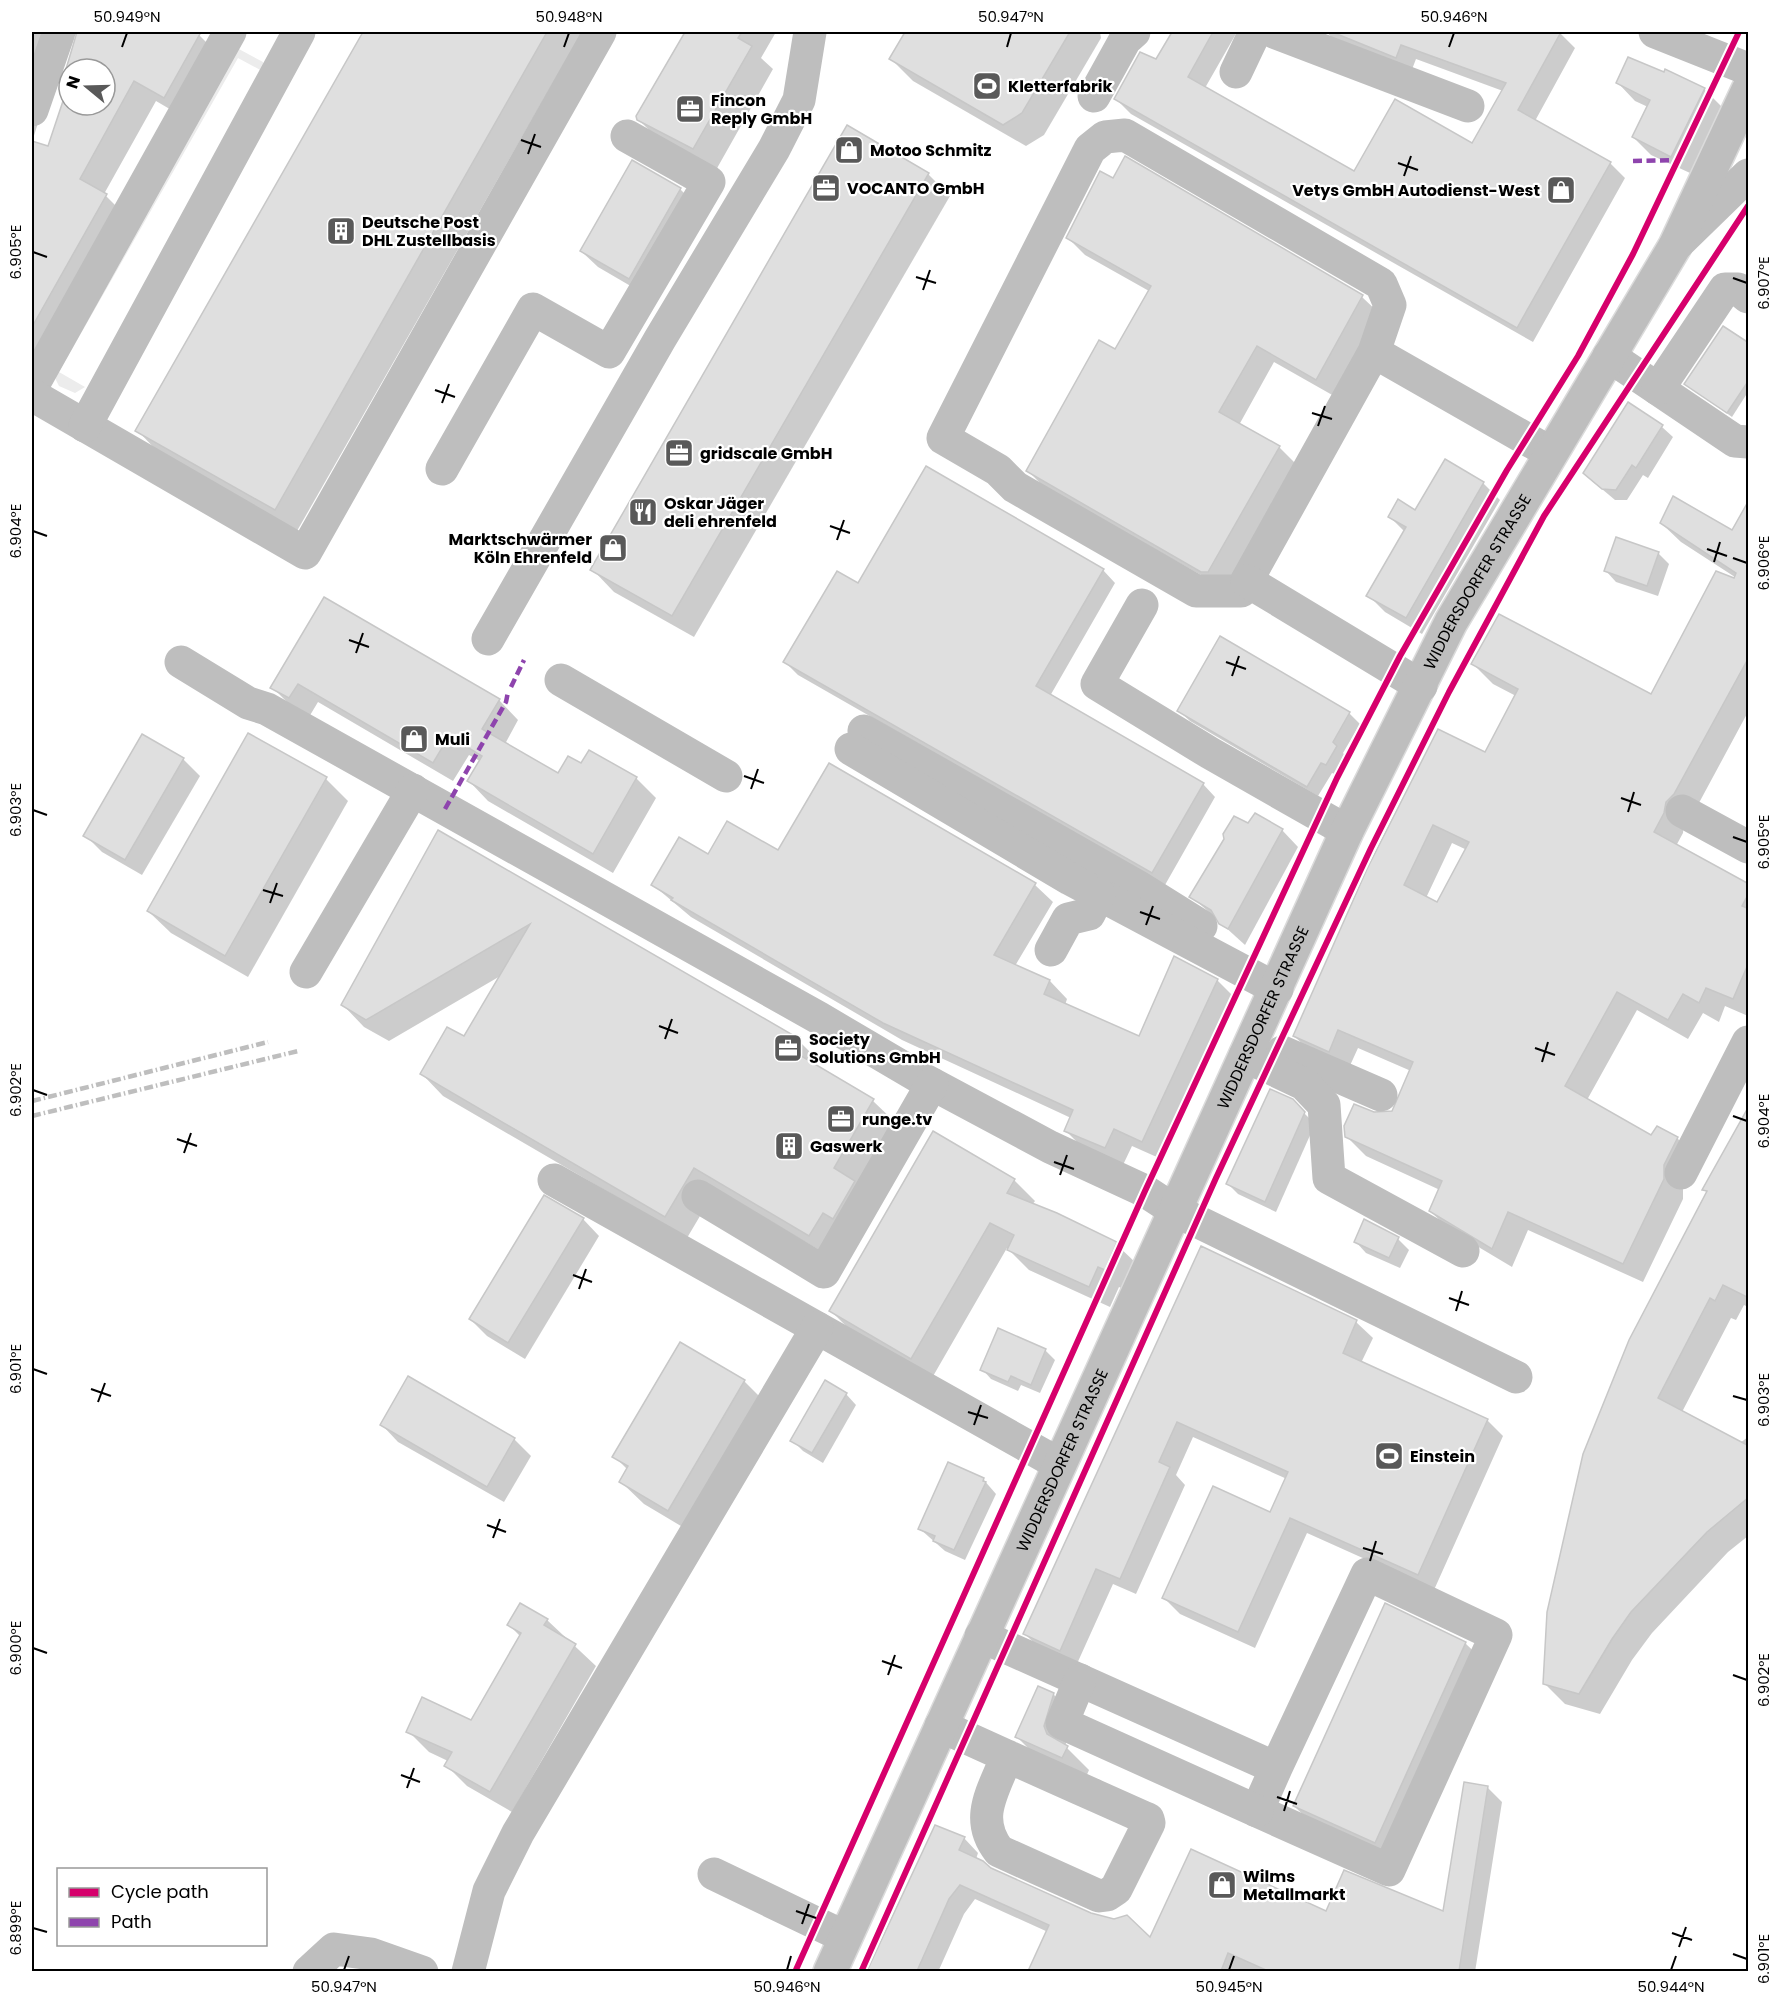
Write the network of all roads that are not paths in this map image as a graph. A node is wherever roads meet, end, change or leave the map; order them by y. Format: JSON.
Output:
{"nodes":[{"id":1,"x":59,"y":32,"type":"edge"},
{"id":2,"x":230,"y":32,"type":"edge"},
{"id":3,"x":299,"y":32,"type":"edge"},
{"id":4,"x":600,"y":32,"type":"edge"},
{"id":5,"x":810,"y":32,"type":"edge"},
{"id":6,"x":1134,"y":32,"type":"edge"},
{"id":7,"x":1255,"y":32,"type":"edge"},
{"id":8,"x":1274,"y":32,"type":"edge"},
{"id":9,"x":1655,"y":32,"type":"edge"},
{"id":10,"x":1749,"y":69,"type":"edge"},
{"id":11,"x":1236,"y":72,"type":"dead end"},
{"id":12,"x":1749,"y":90,"type":"edge"},
{"id":13,"x":1094,"y":96,"type":"dead end"},
{"id":14,"x":1468,"y":106,"type":"dead end"},
{"id":15,"x":32,"y":110,"type":"edge"},
{"id":16,"x":627,"y":136,"type":"dead end"},
{"id":17,"x":1749,"y":175,"type":"edge"},
{"id":18,"x":1675,"y":246,"type":"junction"},
{"id":19,"x":1749,"y":297,"type":"edge"},
{"id":20,"x":1374,"y":352,"type":"junction"},
{"id":21,"x":1609,"y":356,"type":"junction"},
{"id":22,"x":32,"y":387,"type":"edge"},
{"id":23,"x":1658,"y":389,"type":"junction"},
{"id":24,"x":32,"y":395,"type":"edge"},
{"id":25,"x":85,"y":426,"type":"junction"},
{"id":26,"x":1749,"y":442,"type":"edge"},
{"id":27,"x":1551,"y":453,"type":"junction"},
{"id":28,"x":442,"y":469,"type":"dead end"},
{"id":29,"x":1247,"y":581,"type":"junction"},
{"id":30,"x":1142,"y":605,"type":"dead end"},
{"id":31,"x":488,"y":639,"type":"dead end"},
{"id":32,"x":181,"y":662,"type":"dead end"},
{"id":33,"x":561,"y":680,"type":"dead end"},
{"id":34,"x":1420,"y":686,"type":"junction"},
{"id":35,"x":726,"y":776,"type":"dead end"},
{"id":36,"x":413,"y":790,"type":"junction"},
{"id":37,"x":1682,"y":810,"type":"dead end"},
{"id":38,"x":1347,"y":831,"type":"junction"},
{"id":39,"x":1749,"y":847,"type":"edge"},
{"id":40,"x":1099,"y":894,"type":"junction"},
{"id":41,"x":1051,"y":950,"type":"dead end"},
{"id":42,"x":306,"y":972,"type":"dead end"},
{"id":43,"x":1280,"y":981,"type":"junction"},
{"id":44,"x":1749,"y":1042,"type":"edge"},
{"id":45,"x":1249,"y":1047,"type":"junction"},
{"id":46,"x":932,"y":1084,"type":"junction"},
{"id":47,"x":1381,"y":1095,"type":"dead end"},
{"id":48,"x":1682,"y":1173,"type":"dead end"},
{"id":49,"x":554,"y":1180,"type":"dead end"},
{"id":50,"x":698,"y":1196,"type":"dead end"},
{"id":51,"x":1174,"y":1210,"type":"junction"},
{"id":52,"x":1463,"y":1251,"type":"dead end"},
{"id":53,"x":817,"y":1328,"type":"junction"},
{"id":54,"x":1516,"y":1377,"type":"dead end"},
{"id":55,"x":1059,"y":1464,"type":"junction"},
{"id":56,"x":981,"y":1636,"type":"junction"},
{"id":57,"x":1080,"y":1680,"type":"junction"},
{"id":58,"x":941,"y":1726,"type":"junction"},
{"id":59,"x":1007,"y":1755,"type":"junction"},
{"id":60,"x":1276,"y":1768,"type":"junction"},
{"id":61,"x":1257,"y":1811,"type":"junction"},
{"id":62,"x":714,"y":1874,"type":"dead end"},
{"id":63,"x":845,"y":1937,"type":"junction"},
{"id":64,"x":309,"y":1971,"type":"edge"},
{"id":65,"x":422,"y":1971,"type":"edge"},
{"id":66,"x":468,"y":1971,"type":"edge"},
{"id":67,"x":830,"y":1971,"type":"edge"}],
"edges":[{"from":1,"to":15,"type":"main road"},
{"from":2,"to":22,"type":"main road"},
{"from":3,"to":25,"type":"main road"},
{"from":4,"to":25,"type":"main road"},
{"from":5,"to":31,"type":"main road"},
{"from":6,"to":13,"type":"main road"},
{"from":7,"to":11,"type":"main road"},
{"from":8,"to":14,"type":"main road"},
{"from":9,"to":10,"type":"main road"},
{"from":12,"to":18,"type":"main road","name":"WIDDERSDORFER STRASSE"},
{"from":16,"to":28,"type":"main road"},
{"from":17,"to":18,"type":"main road"},
{"from":18,"to":21,"type":"main road","name":"WIDDERSDORFER STRASSE"},
{"from":19,"to":23,"type":"main road"},
{"from":20,"to":27,"type":"main road"},
{"from":20,"to":29,"type":"main road"},
{"from":20,"to":29,"type":"main road"},
{"from":21,"to":23,"type":"main road"},
{"from":21,"to":27,"type":"main road","name":"WIDDERSDORFER STRASSE"},
{"from":23,"to":26,"type":"main road"},
{"from":24,"to":25,"type":"main road"},
{"from":27,"to":34,"type":"main road","name":"WIDDERSDORFER STRASSE"},
{"from":29,"to":34,"type":"main road"},
{"from":30,"to":38,"type":"main road"},
{"from":32,"to":36,"type":"main road"},
{"from":33,"to":35,"type":"main road"},
{"from":34,"to":38,"type":"main road","name":"WIDDERSDORFER STRASSE"},
{"from":36,"to":42,"type":"main road"},
{"from":36,"to":46,"type":"main road"},
{"from":37,"to":39,"type":"main road"},
{"from":38,"to":43,"type":"main road","name":"WIDDERSDORFER STRASSE"},
{"from":40,"to":41,"type":"main road"},
{"from":40,"to":43,"type":"main road"},
{"from":40,"to":43,"type":"main road"},
{"from":43,"to":45,"type":"main road","name":"WIDDERSDORFER STRASSE"},
{"from":44,"to":48,"type":"main road"},
{"from":45,"to":47,"type":"main road"},
{"from":45,"to":51,"type":"main road","name":"WIDDERSDORFER STRASSE"},
{"from":45,"to":52,"type":"main road"},
{"from":46,"to":50,"type":"main road"},
{"from":46,"to":51,"type":"main road"},
{"from":49,"to":53,"type":"main road"},
{"from":51,"to":54,"type":"main road"},
{"from":51,"to":55,"type":"main road","name":"WIDDERSDORFER STRASSE"},
{"from":53,"to":55,"type":"main road"},
{"from":53,"to":66,"type":"main road"},
{"from":55,"to":56,"type":"main road","name":"WIDDERSDORFER STRASSE"},
{"from":56,"to":57,"type":"main road"},
{"from":56,"to":58,"type":"main road","name":"WIDDERSDORFER STRASSE"},
{"from":57,"to":60,"type":"main road"},
{"from":57,"to":61,"type":"main road"},
{"from":58,"to":59,"type":"main road"},
{"from":58,"to":63,"type":"main road","name":"WIDDERSDORFER STRASSE"},
{"from":59,"to":59,"type":"main road"},
{"from":60,"to":61,"type":"main road"},
{"from":60,"to":61,"type":"main road"},
{"from":62,"to":63,"type":"main road"},
{"from":63,"to":67,"type":"main road","name":"WIDDERSDORFER STRASSE"},
{"from":64,"to":65,"type":"main road"}]}
